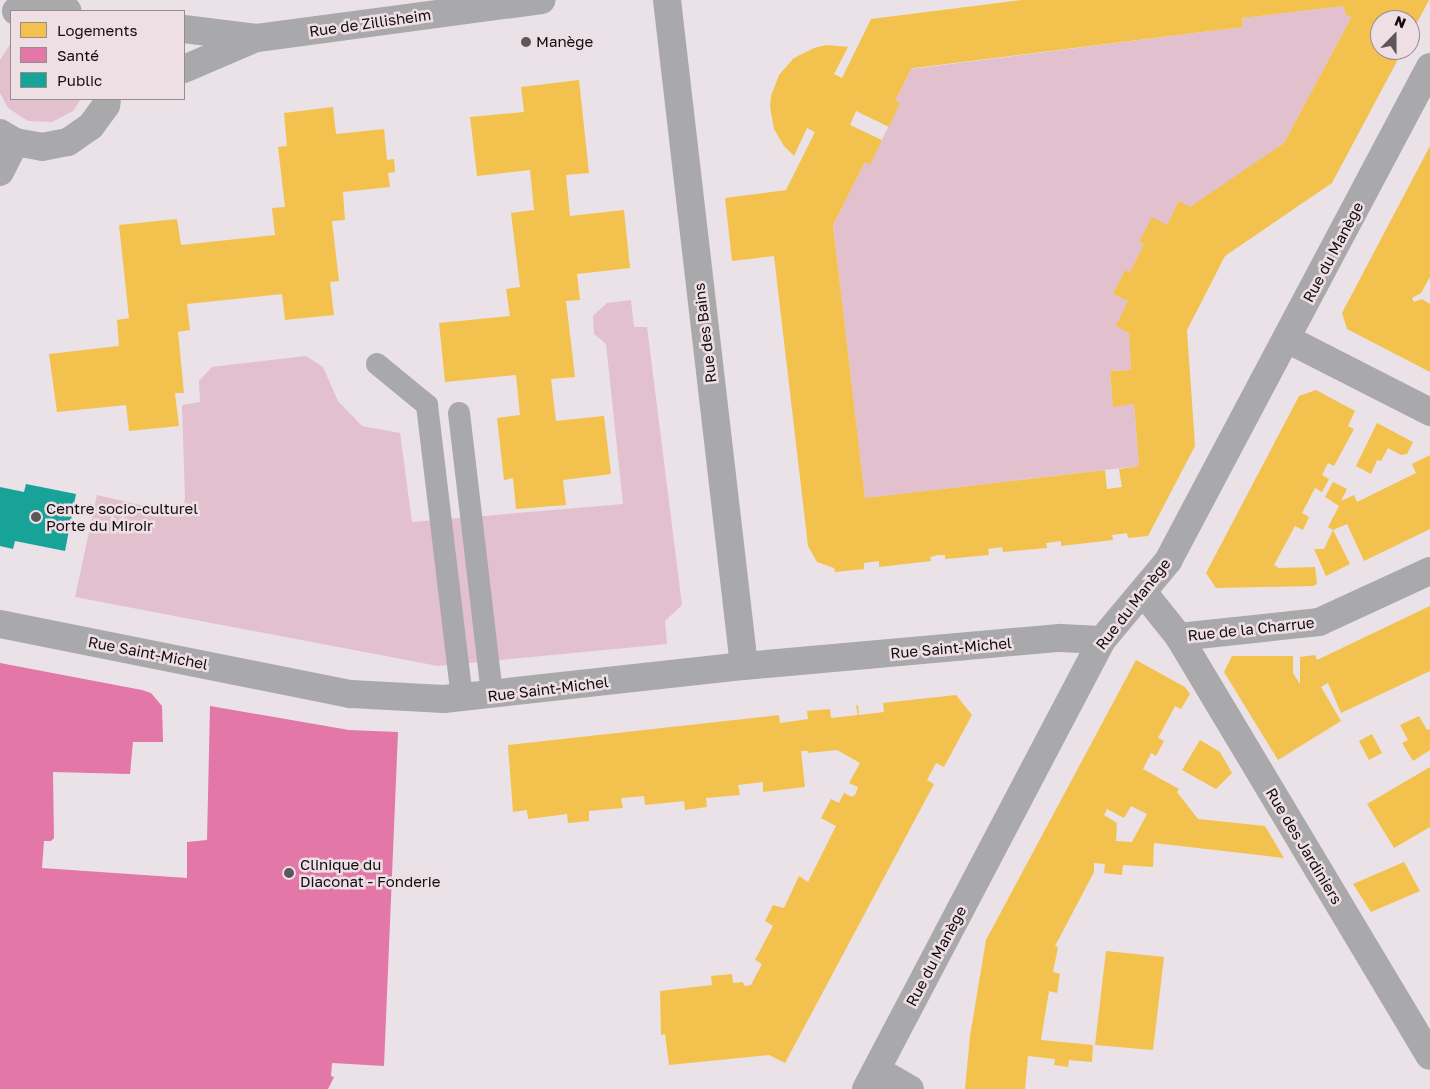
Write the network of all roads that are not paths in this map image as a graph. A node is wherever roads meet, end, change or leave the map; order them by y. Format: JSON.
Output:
{"nodes":[{"id":1,"x":541,"y":0,"type":"edge"},
{"id":2,"x":666,"y":0,"type":"edge"},
{"id":3,"x":21,"y":10,"type":"edge"},
{"id":4,"x":63,"y":10,"type":"edge"},
{"id":5,"x":185,"y":29,"type":"edge"},
{"id":6,"x":257,"y":38,"type":"junction"},
{"id":7,"x":1430,"y":67,"type":"edge"},
{"id":8,"x":185,"y":68,"type":"edge"},
{"id":9,"x":110,"y":101,"type":"edge"},
{"id":10,"x":8,"y":137,"type":"edge"},
{"id":11,"x":0,"y":172,"type":"edge"},
{"id":12,"x":1287,"y":339,"type":"junction"},
{"id":13,"x":377,"y":364,"type":"dead end"},
{"id":14,"x":1430,"y":412,"type":"edge"},
{"id":15,"x":459,"y":413,"type":"dead end"},
{"id":16,"x":1430,"y":571,"type":"edge"},
{"id":17,"x":1143,"y":592,"type":"junction"},
{"id":18,"x":0,"y":624,"type":"edge"},
{"id":19,"x":1178,"y":637,"type":"junction"},
{"id":20,"x":1102,"y":640,"type":"junction"},
{"id":21,"x":744,"y":666,"type":"junction"},
{"id":22,"x":492,"y":696,"type":"junction"},
{"id":23,"x":462,"y":698,"type":"junction"},
{"id":24,"x":1430,"y":1056,"type":"edge"},
{"id":25,"x":872,"y":1079,"type":"edge"},
{"id":26,"x":910,"y":1089,"type":"edge"}],
"edges":[{"from":1,"to":6,"type":"street","name":"Rue de Zillisheim"},
{"from":2,"to":21,"type":"street","name":"Rue des Bains"},
{"from":3,"to":4,"type":"street"},
{"from":5,"to":6,"type":"street","name":"Rue de Zillisheim"},
{"from":6,"to":8,"type":"street","name":"Rue de Zillisheim"},
{"from":7,"to":12,"type":"street","name":"Rue du Manège"},
{"from":9,"to":10,"type":"street"},
{"from":10,"to":11,"type":"street"},
{"from":12,"to":14,"type":"street"},
{"from":12,"to":17,"type":"street","name":"Rue du Manège"},
{"from":13,"to":23,"type":"lane"},
{"from":15,"to":22,"type":"lane"},
{"from":16,"to":19,"type":"street","name":"Rue de la Charrue"},
{"from":17,"to":19,"type":"street","name":"Rue de la Charrue"},
{"from":17,"to":20,"type":"street","name":"Rue du Manège"},
{"from":18,"to":23,"type":"street","name":"Rue Saint-Michel"},
{"from":19,"to":24,"type":"street","name":"Rue des Jardiniers"},
{"from":20,"to":21,"type":"street","name":"Rue Saint-Michel"},
{"from":20,"to":25,"type":"street","name":"Rue du Manège"},
{"from":21,"to":22,"type":"street","name":"Rue Saint-Michel"},
{"from":22,"to":23,"type":"street","name":"Rue Saint-Michel"},
{"from":25,"to":26,"type":"street"}]}
